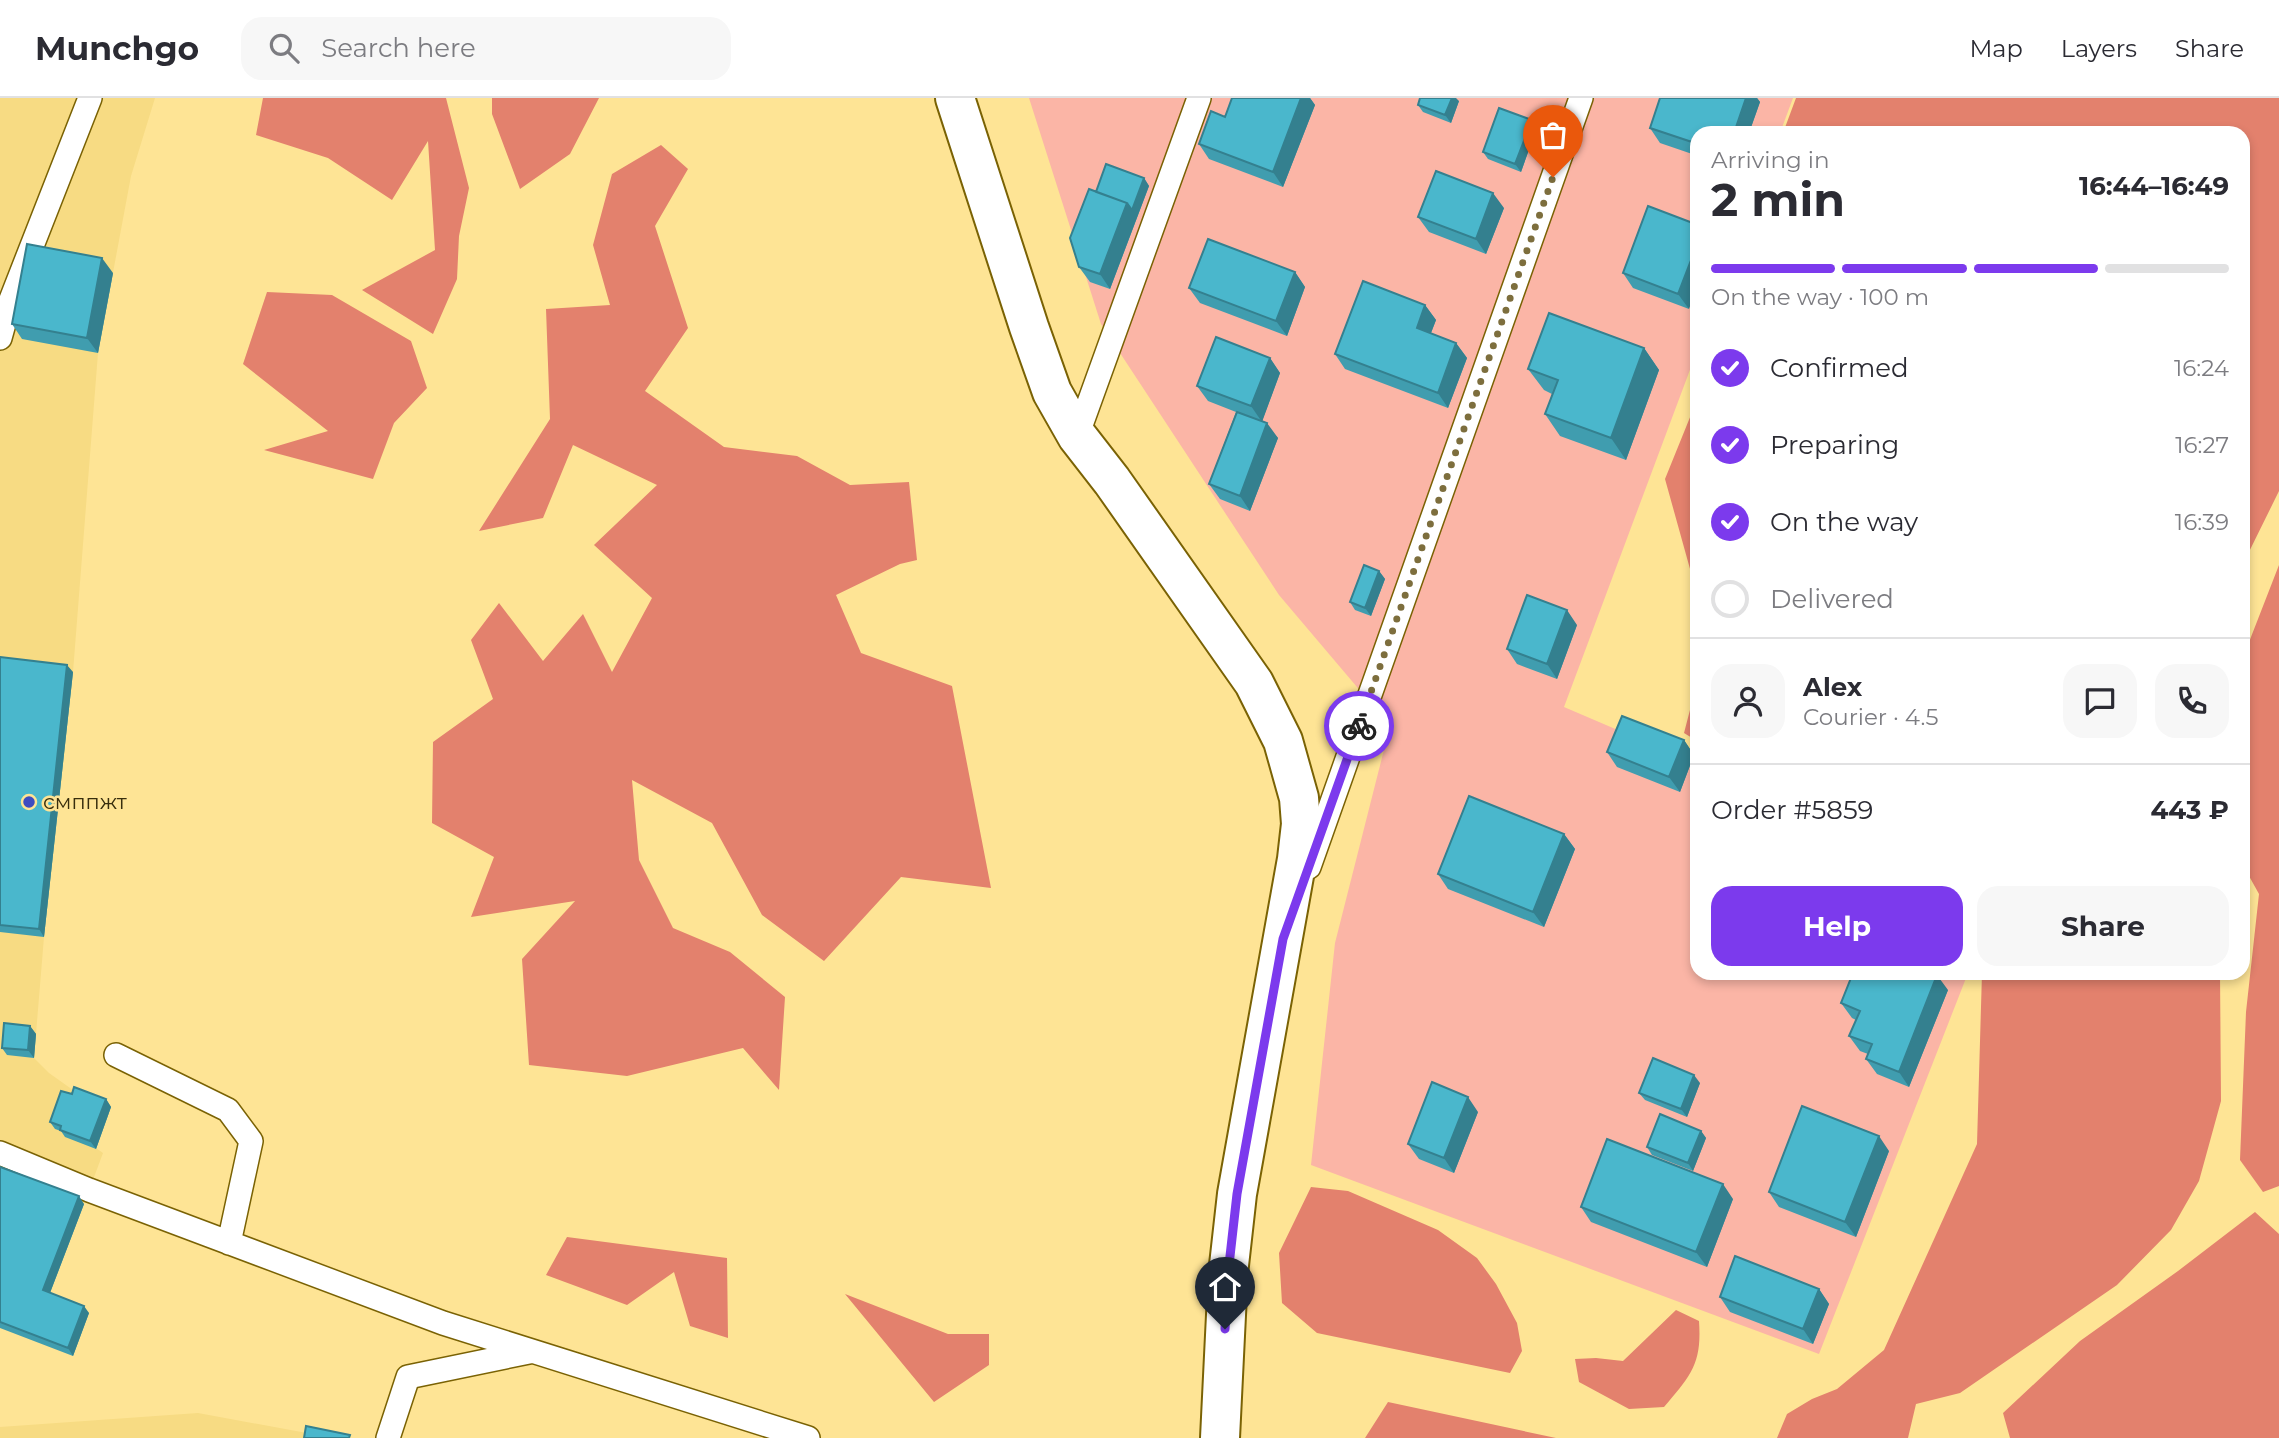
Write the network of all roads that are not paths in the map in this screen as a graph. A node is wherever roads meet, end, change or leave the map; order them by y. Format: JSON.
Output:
{"nodes":[{"id":1,"x":90,"y":98,"type":"edge"},
{"id":2,"x":955,"y":98,"type":"edge"},
{"id":3,"x":1199,"y":98,"type":"edge"},
{"id":4,"x":1581,"y":98,"type":"edge"},
{"id":5,"x":0,"y":338,"type":"edge"},
{"id":6,"x":1077,"y":436,"type":"junction"},
{"id":7,"x":1283,"y":939,"type":"junction"},
{"id":8,"x":116,"y":1055,"type":"dead end"},
{"id":9,"x":0,"y":1153,"type":"edge"},
{"id":10,"x":229,"y":1243,"type":"junction"},
{"id":11,"x":532,"y":1351,"type":"junction"},
{"id":12,"x":388,"y":1438,"type":"edge"},
{"id":13,"x":808,"y":1438,"type":"edge"},
{"id":14,"x":1220,"y":1438,"type":"edge"}],
"edges":[{"from":1,"to":5,"type":"lane"},
{"from":2,"to":6,"type":"street"},
{"from":3,"to":6,"type":"lane"},
{"from":4,"to":7,"type":"lane"},
{"from":6,"to":7,"type":"street"},
{"from":7,"to":14,"type":"street"},
{"from":8,"to":10,"type":"lane"},
{"from":9,"to":10,"type":"lane"},
{"from":10,"to":11,"type":"lane"},
{"from":11,"to":12,"type":"lane"},
{"from":11,"to":13,"type":"lane"}]}
